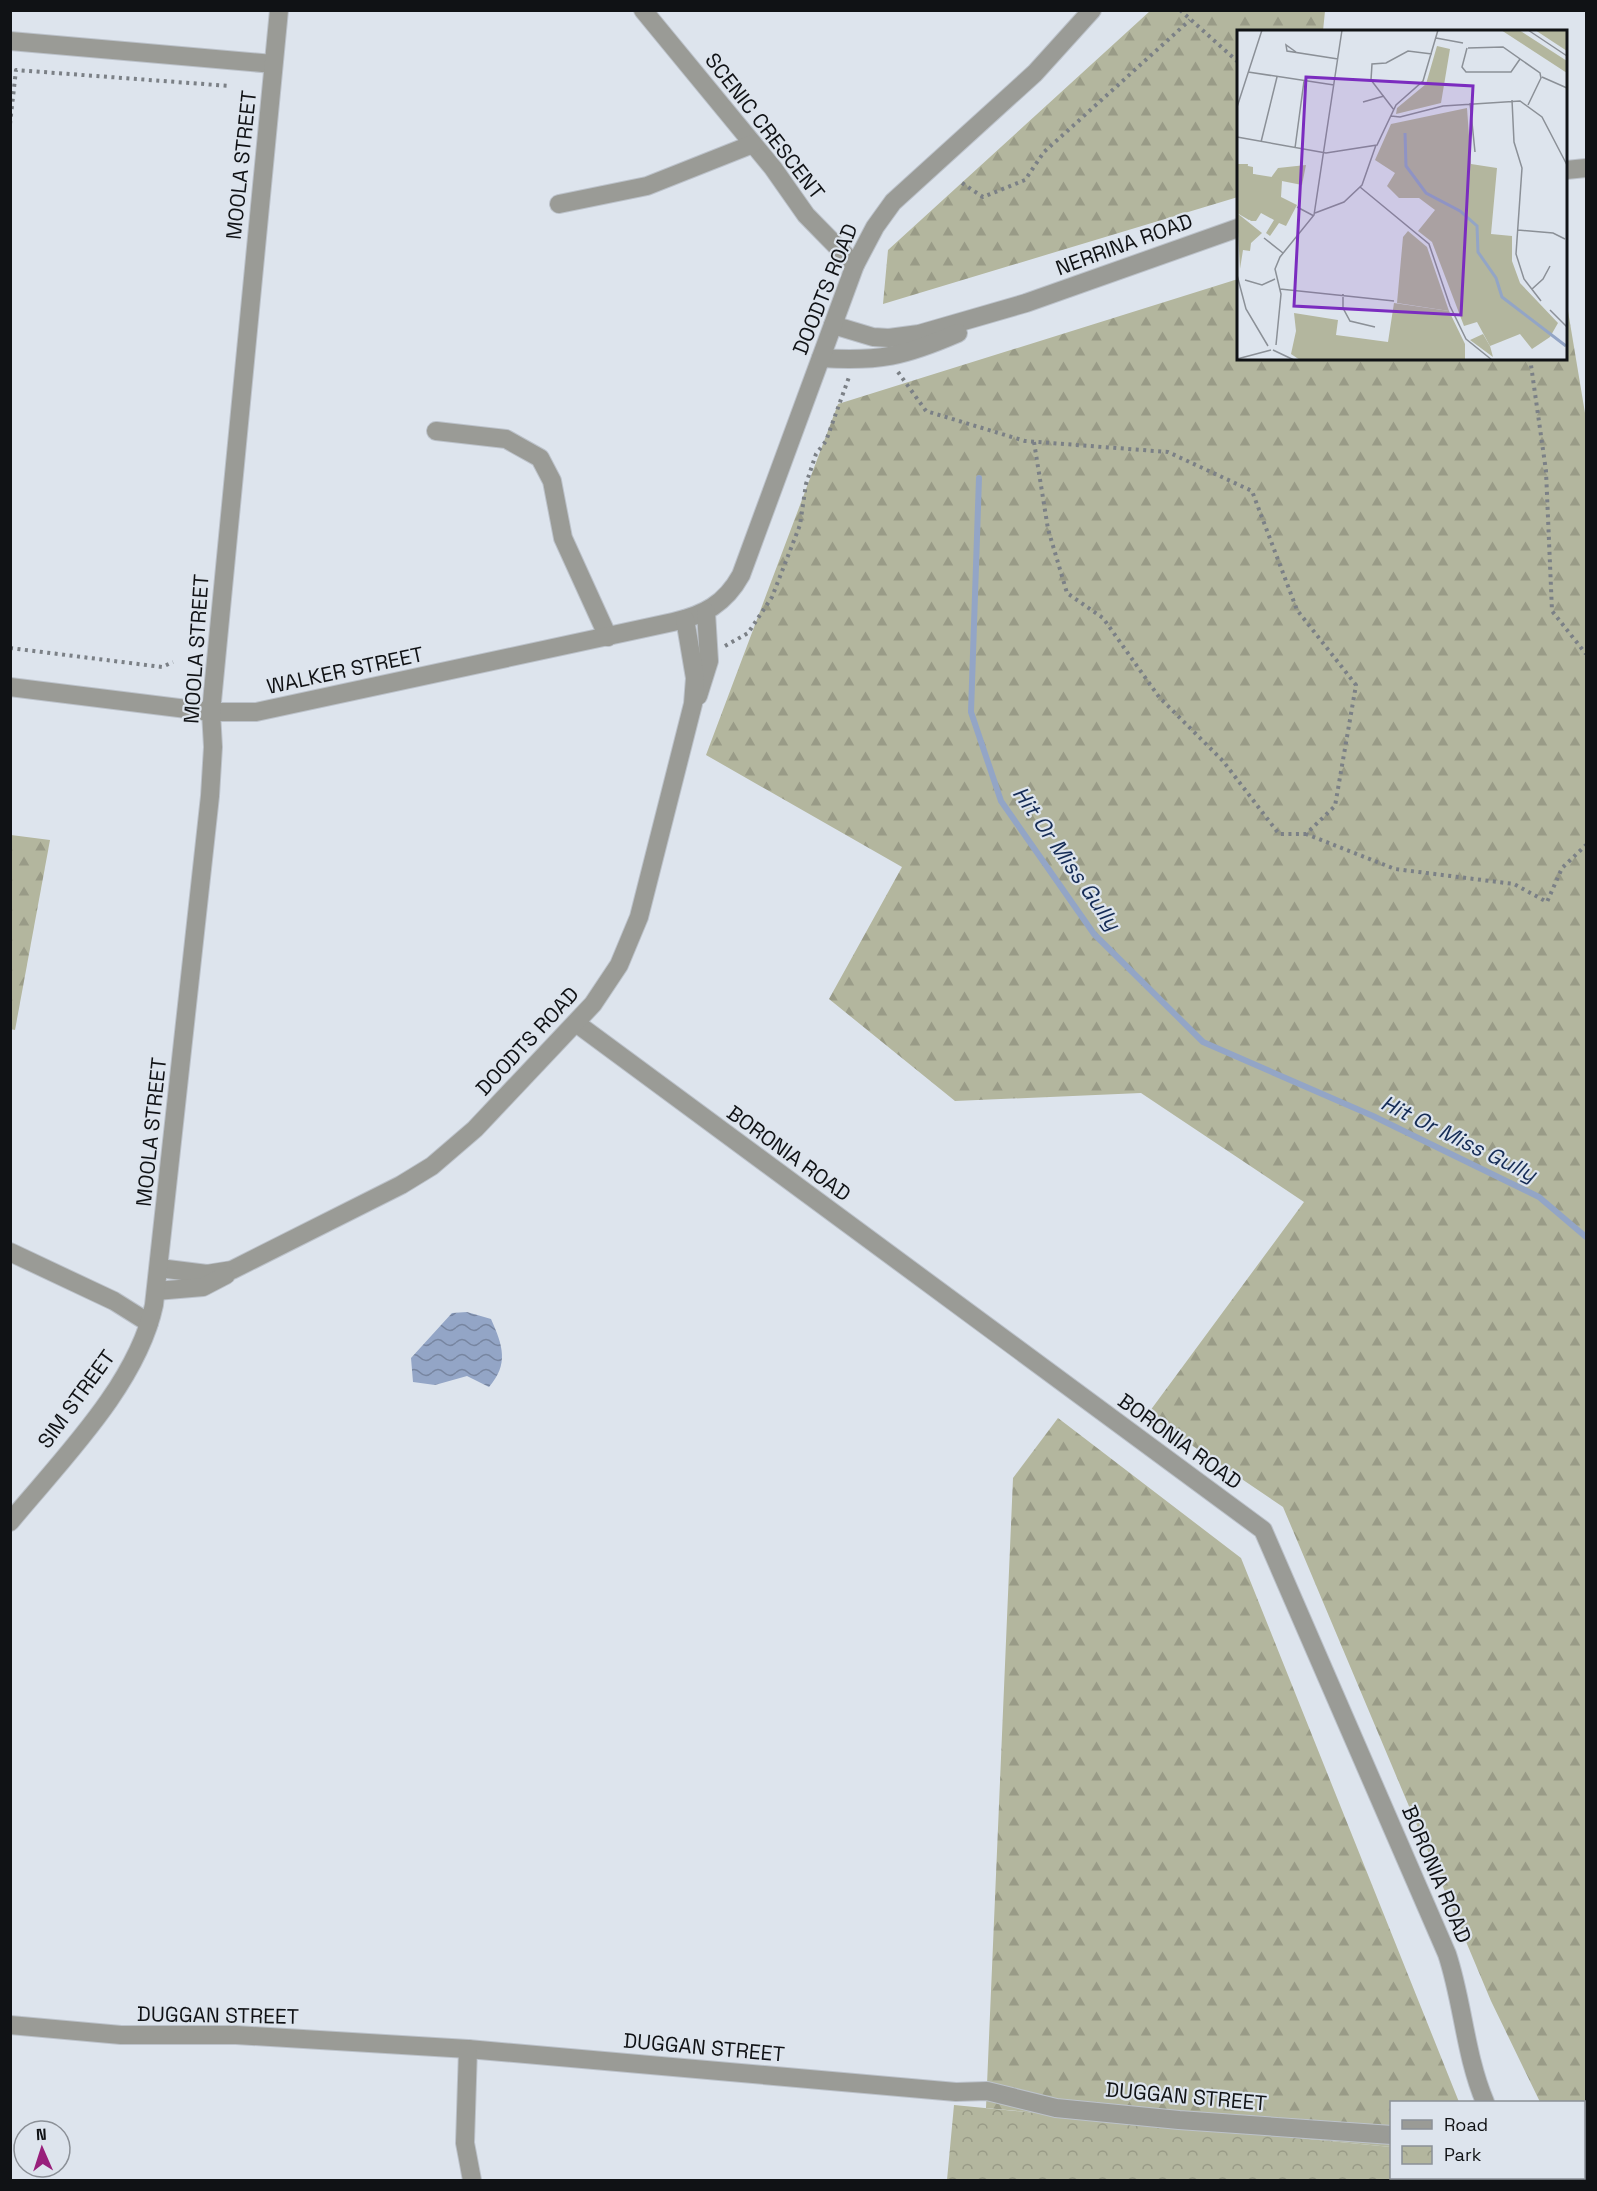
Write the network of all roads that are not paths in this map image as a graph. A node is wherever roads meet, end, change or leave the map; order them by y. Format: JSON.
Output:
{"nodes":[{"id":1,"x":279,"y":10,"type":"edge"},
{"id":2,"x":643,"y":10,"type":"edge"},
{"id":3,"x":1092,"y":10,"type":"edge"},
{"id":4,"x":10,"y":40,"type":"edge"},
{"id":5,"x":273,"y":64,"type":"junction"},
{"id":6,"x":753,"y":144,"type":"junction"},
{"id":7,"x":1567,"y":170,"type":"edge"},
{"id":8,"x":1586,"y":173,"type":"edge"},
{"id":9,"x":559,"y":204,"type":"dead end"},
{"id":10,"x":1237,"y":229,"type":"edge"},
{"id":11,"x":855,"y":265,"type":"junction"},
{"id":12,"x":1026,"y":303,"type":"junction"},
{"id":13,"x":832,"y":325,"type":"junction"},
{"id":14,"x":821,"y":358,"type":"junction"},
{"id":15,"x":436,"y":431,"type":"dead end"},
{"id":16,"x":706,"y":612,"type":"junction"},
{"id":17,"x":685,"y":619,"type":"junction"},
{"id":18,"x":608,"y":637,"type":"junction"},
{"id":19,"x":10,"y":687,"type":"edge"},
{"id":20,"x":211,"y":712,"type":"junction"},
{"id":21,"x":689,"y":717,"type":"junction"},
{"id":22,"x":576,"y":1023,"type":"junction"},
{"id":23,"x":10,"y":1252,"type":"edge"},
{"id":24,"x":159,"y":1268,"type":"junction"},
{"id":25,"x":237,"y":1268,"type":"junction"},
{"id":26,"x":156,"y":1291,"type":"junction"},
{"id":27,"x":149,"y":1323,"type":"junction"},
{"id":28,"x":10,"y":1522,"type":"edge"},
{"id":29,"x":10,"y":2025,"type":"edge"},
{"id":30,"x":468,"y":2049,"type":"junction"},
{"id":31,"x":1484,"y":2101,"type":"edge"},
{"id":32,"x":1390,"y":2134,"type":"edge"},
{"id":33,"x":472,"y":2181,"type":"edge"}],
"edges":[{"from":1,"to":5,"type":"street","name":"MOOLA STREET"},
{"from":2,"to":6,"type":"street","name":"SCENIC CRESCENT"},
{"from":3,"to":11,"type":"street","name":"DOODTS ROAD"},
{"from":4,"to":5,"type":"street"},
{"from":5,"to":20,"type":"street","name":"MOOLA STREET"},
{"from":6,"to":9,"type":"street"},
{"from":6,"to":11,"type":"street","name":"SCENIC CRESCENT"},
{"from":7,"to":8,"type":"street"},
{"from":10,"to":12,"type":"street","name":"NERRINA ROAD"},
{"from":11,"to":13,"type":"street","name":"DOODTS ROAD"},
{"from":12,"to":13,"type":"street","name":"NERRINA ROAD"},
{"from":12,"to":14,"type":"street","name":"NERRINA ROAD"},
{"from":13,"to":14,"type":"street","name":"DOODTS ROAD"},
{"from":14,"to":16,"type":"street","name":"DOODTS ROAD"},
{"from":15,"to":18,"type":"street"},
{"from":16,"to":17,"type":"street","name":"DOODTS ROAD"},
{"from":16,"to":21,"type":"street","name":"DOODTS ROAD"},
{"from":17,"to":18,"type":"street","name":"WALKER STREET"},
{"from":17,"to":21,"type":"street","name":"DOODTS ROAD"},
{"from":18,"to":20,"type":"street","name":"WALKER STREET"},
{"from":19,"to":20,"type":"street","name":"WALKER STREET"},
{"from":20,"to":24,"type":"street","name":"MOOLA STREET"},
{"from":21,"to":22,"type":"street","name":"DOODTS ROAD"},
{"from":22,"to":25,"type":"street","name":"DOODTS ROAD"},
{"from":22,"to":31,"type":"street","name":"BORONIA ROAD"},
{"from":23,"to":27,"type":"street"},
{"from":24,"to":25,"type":"street","name":"DOODTS ROAD"},
{"from":24,"to":26,"type":"street","name":"MOOLA STREET"},
{"from":25,"to":26,"type":"street","name":"DOODTS ROAD"},
{"from":26,"to":27,"type":"street","name":"SIM STREET"},
{"from":27,"to":28,"type":"street","name":"SIM STREET"},
{"from":29,"to":30,"type":"street","name":"DUGGAN STREET"},
{"from":30,"to":32,"type":"street","name":"DUGGAN STREET"},
{"from":30,"to":33,"type":"street"}]}
